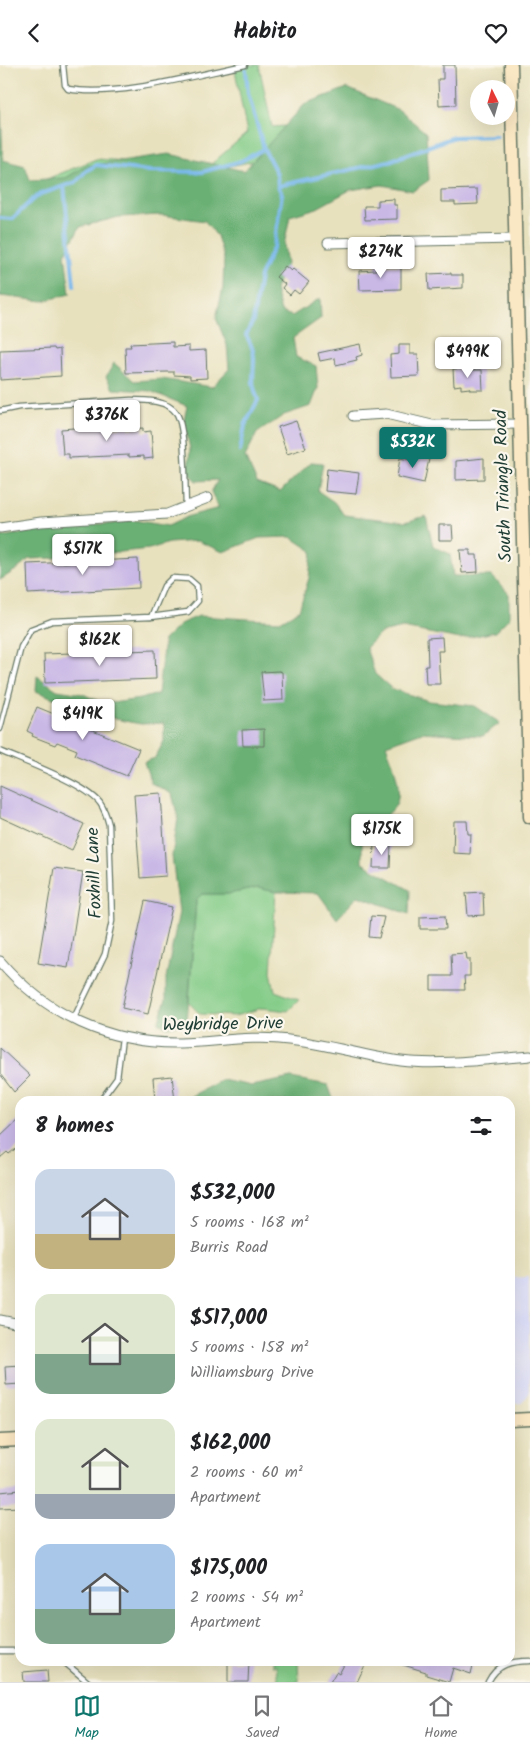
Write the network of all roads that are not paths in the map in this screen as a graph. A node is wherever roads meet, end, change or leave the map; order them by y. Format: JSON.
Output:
{"nodes":[{"id":1,"x":63,"y":65,"type":"edge"},
{"id":2,"x":245,"y":65,"type":"edge"},
{"id":3,"x":511,"y":65,"type":"edge"},
{"id":4,"x":515,"y":239,"type":"junction"},
{"id":5,"x":328,"y":243,"type":"dead end"},
{"id":6,"x":0,"y":411,"type":"edge"},
{"id":7,"x":353,"y":416,"type":"dead end"},
{"id":8,"x":520,"y":424,"type":"junction"},
{"id":9,"x":208,"y":497,"type":"dead end"},
{"id":10,"x":186,"y":507,"type":"junction"},
{"id":11,"x":0,"y":528,"type":"edge"},
{"id":12,"x":527,"y":576,"type":"edge"},
{"id":13,"x":151,"y":617,"type":"junction"},
{"id":14,"x":0,"y":729,"type":"edge"},
{"id":15,"x":0,"y":751,"type":"edge"},
{"id":16,"x":530,"y":817,"type":"edge"},
{"id":17,"x":0,"y":961,"type":"edge"},
{"id":18,"x":73,"y":1019,"type":"junction"},
{"id":19,"x":122,"y":1038,"type":"junction"},
{"id":20,"x":530,"y":1056,"type":"edge"},
{"id":21,"x":104,"y":1096,"type":"edge"},
{"id":22,"x":0,"y":1320,"type":"edge"},
{"id":23,"x":15,"y":1323,"type":"edge"},
{"id":24,"x":530,"y":1419,"type":"edge"},
{"id":25,"x":515,"y":1420,"type":"edge"},
{"id":26,"x":15,"y":1440,"type":"edge"},
{"id":27,"x":0,"y":1441,"type":"edge"},
{"id":28,"x":0,"y":1651,"type":"edge"},
{"id":29,"x":15,"y":1651,"type":"edge"},
{"id":30,"x":530,"y":1661,"type":"edge"},
{"id":31,"x":515,"y":1662,"type":"edge"},
{"id":32,"x":69,"y":1666,"type":"edge"},
{"id":33,"x":500,"y":1666,"type":"edge"},
{"id":34,"x":86,"y":1681,"type":"edge"},
{"id":35,"x":488,"y":1682,"type":"edge"}],
"edges":[{"from":1,"to":2,"type":"lane"},
{"from":3,"to":4,"type":"street","name":"South Triangle Road"},
{"from":4,"to":5,"type":"street"},
{"from":4,"to":8,"type":"street","name":"South Triangle Road"},
{"from":6,"to":10,"type":"lane"},
{"from":7,"to":8,"type":"street"},
{"from":8,"to":12,"type":"street","name":"South Triangle Road"},
{"from":9,"to":10,"type":"street"},
{"from":10,"to":11,"type":"street"},
{"from":12,"to":16,"type":"street","name":"South Triangle Road"},
{"from":13,"to":13,"type":"lane"},
{"from":13,"to":14,"type":"lane"},
{"from":15,"to":18,"type":"lane","name":"Foxhill Lane"},
{"from":17,"to":18,"type":"street","name":"Weybridge Drive"},
{"from":18,"to":19,"type":"street","name":"Weybridge Drive"},
{"from":19,"to":20,"type":"street","name":"Weybridge Drive"},
{"from":19,"to":21,"type":"lane"},
{"from":22,"to":23,"type":"street"},
{"from":24,"to":25,"type":"street"},
{"from":26,"to":27,"type":"street"},
{"from":28,"to":29,"type":"lane"},
{"from":30,"to":31,"type":"lane"},
{"from":32,"to":34,"type":"lane"},
{"from":33,"to":35,"type":"lane"}]}
